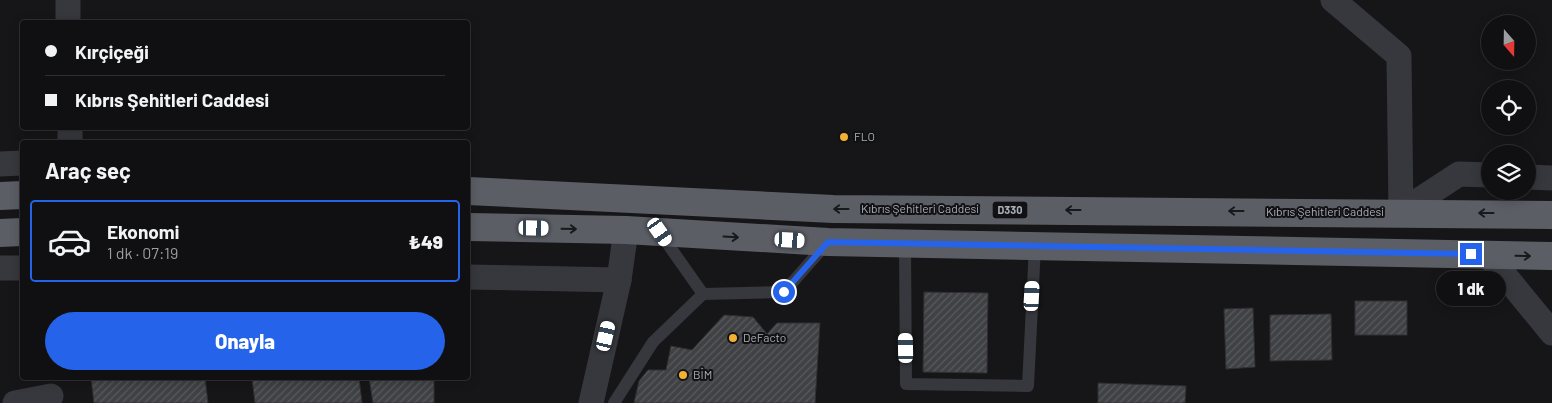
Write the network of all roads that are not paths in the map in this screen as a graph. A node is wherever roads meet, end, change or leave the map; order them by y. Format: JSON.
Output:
{"nodes":[{"id":1,"x":68,"y":0,"type":"edge"},
{"id":2,"x":1333,"y":0,"type":"edge"},
{"id":3,"x":68,"y":20,"type":"edge"},
{"id":4,"x":20,"y":163,"type":"edge"},
{"id":5,"x":0,"y":164,"type":"edge"},
{"id":6,"x":1481,"y":175,"type":"edge"},
{"id":7,"x":1536,"y":177,"type":"edge"},
{"id":8,"x":1552,"y":178,"type":"edge"},
{"id":9,"x":470,"y":191,"type":"edge"},
{"id":10,"x":20,"y":195,"type":"edge"},
{"id":11,"x":0,"y":196,"type":"edge"},
{"id":12,"x":1400,"y":212,"type":"junction"},
{"id":13,"x":1552,"y":215,"type":"edge"},
{"id":14,"x":470,"y":227,"type":"edge"},
{"id":15,"x":626,"y":230,"type":"junction"},
{"id":16,"x":20,"y":232,"type":"edge"},
{"id":17,"x":660,"y":232,"type":"junction"},
{"id":18,"x":0,"y":233,"type":"edge"},
{"id":19,"x":828,"y":242,"type":"junction"},
{"id":20,"x":904,"y":244,"type":"junction"},
{"id":21,"x":1035,"y":246,"type":"junction"},
{"id":22,"x":1488,"y":255,"type":"junction"},
{"id":23,"x":1552,"y":256,"type":"edge"},
{"id":24,"x":0,"y":268,"type":"edge"},
{"id":25,"x":20,"y":268,"type":"edge"},
{"id":26,"x":470,"y":277,"type":"edge"},
{"id":27,"x":619,"y":280,"type":"junction"},
{"id":28,"x":703,"y":294,"type":"junction"},
{"id":29,"x":1552,"y":333,"type":"edge"},
{"id":30,"x":51,"y":392,"type":"edge"},
{"id":31,"x":15,"y":403,"type":"edge"},
{"id":32,"x":591,"y":403,"type":"edge"},
{"id":33,"x":614,"y":403,"type":"edge"}],
"edges":[{"from":1,"to":3,"type":"street"},
{"from":2,"to":12,"type":"street"},
{"from":4,"to":5,"type":"street"},
{"from":6,"to":12,"type":"street"},
{"from":7,"to":8,"type":"street"},
{"from":12,"to":9,"type":"highway","name":"Kıbrıs Şehitleri Caddesi","number":"D330","one_way":true},
{"from":10,"to":11,"type":"highway"},
{"from":13,"to":12,"type":"highway","name":"Kıbrıs Şehitleri Caddesi","number":"D330","one_way":true},
{"from":14,"to":15,"type":"highway","one_way":true},
{"from":15,"to":17,"type":"highway"},
{"from":15,"to":27,"type":"street"},
{"from":16,"to":18,"type":"highway"},
{"from":17,"to":19,"type":"highway","one_way":true},
{"from":17,"to":28,"type":"lane"},
{"from":19,"to":20,"type":"highway"},
{"from":19,"to":28,"type":"lane"},
{"from":20,"to":21,"type":"highway"},
{"from":20,"to":21,"type":"lane"},
{"from":21,"to":22,"type":"highway"},
{"from":22,"to":23,"type":"highway","one_way":true},
{"from":22,"to":29,"type":"street"},
{"from":24,"to":25,"type":"street"},
{"from":26,"to":27,"type":"street"},
{"from":27,"to":32,"type":"street"},
{"from":28,"to":33,"type":"lane"},
{"from":30,"to":31,"type":"street"}]}
